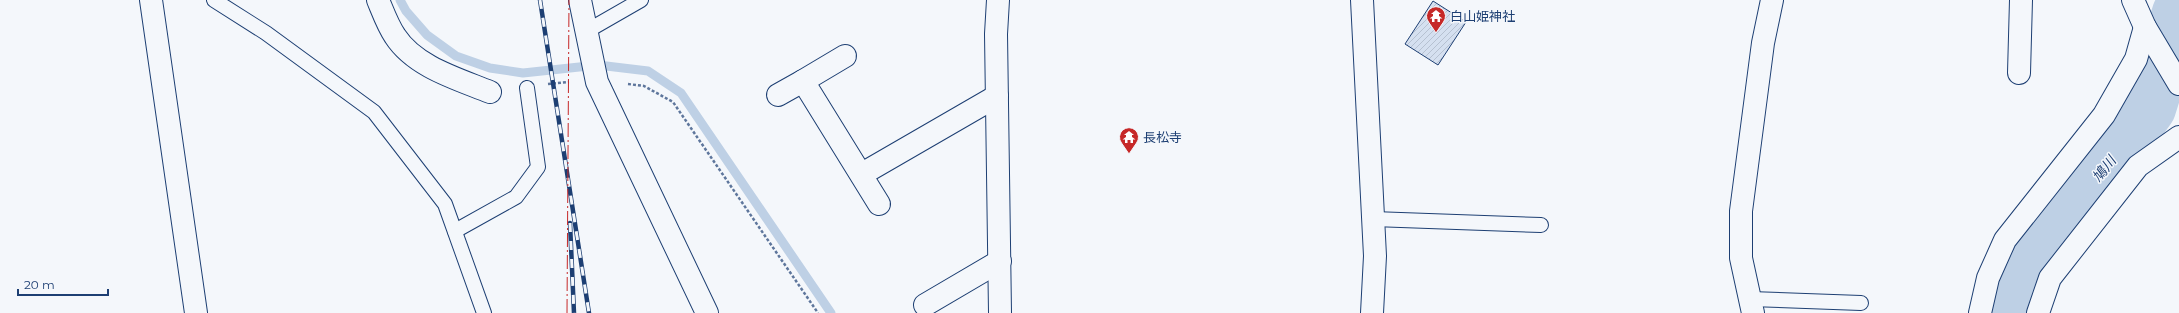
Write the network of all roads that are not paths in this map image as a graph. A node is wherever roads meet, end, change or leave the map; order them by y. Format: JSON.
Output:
{"nodes":[{"id":1,"x":151,"y":0,"type":"edge"},
{"id":2,"x":214,"y":0,"type":"edge"},
{"id":3,"x":378,"y":0,"type":"edge"},
{"id":4,"x":580,"y":0,"type":"edge"},
{"id":5,"x":642,"y":0,"type":"edge"},
{"id":6,"x":998,"y":0,"type":"edge"},
{"id":7,"x":1362,"y":0,"type":"edge"},
{"id":8,"x":1772,"y":0,"type":"edge"},
{"id":9,"x":2022,"y":0,"type":"edge"},
{"id":10,"x":2133,"y":0,"type":"edge"},
{"id":11,"x":2148,"y":31,"type":"junction"},
{"id":12,"x":588,"y":37,"type":"junction"},
{"id":13,"x":845,"y":56,"type":"dead end"},
{"id":14,"x":2019,"y":73,"type":"dead end"},
{"id":15,"x":803,"y":81,"type":"junction"},
{"id":16,"x":2178,"y":81,"type":"edge"},
{"id":17,"x":527,"y":88,"type":"dead end"},
{"id":18,"x":490,"y":92,"type":"dead end"},
{"id":19,"x":778,"y":95,"type":"dead end"},
{"id":20,"x":997,"y":96,"type":"junction"},
{"id":21,"x":2179,"y":137,"type":"edge"},
{"id":22,"x":862,"y":174,"type":"junction"},
{"id":23,"x":879,"y":204,"type":"dead end"},
{"id":24,"x":1373,"y":219,"type":"junction"},
{"id":25,"x":1541,"y":225,"type":"dead end"},
{"id":26,"x":455,"y":231,"type":"junction"},
{"id":27,"x":1000,"y":261,"type":"junction"},
{"id":28,"x":1861,"y":303,"type":"dead end"},
{"id":29,"x":925,"y":305,"type":"dead end"},
{"id":30,"x":1752,"y":306,"type":"edge"},
{"id":31,"x":196,"y":313,"type":"edge"},
{"id":32,"x":484,"y":313,"type":"edge"},
{"id":33,"x":707,"y":313,"type":"edge"},
{"id":34,"x":1000,"y":313,"type":"edge"},
{"id":35,"x":1372,"y":313,"type":"edge"},
{"id":36,"x":1980,"y":313,"type":"edge"},
{"id":37,"x":2038,"y":313,"type":"edge"}],
"edges":[{"from":1,"to":31,"type":"street"},
{"from":2,"to":26,"type":"lane"},
{"from":3,"to":18,"type":"street"},
{"from":4,"to":12,"type":"street"},
{"from":5,"to":12,"type":"lane"},
{"from":6,"to":20,"type":"street"},
{"from":7,"to":24,"type":"street"},
{"from":8,"to":30,"type":"street"},
{"from":9,"to":14,"type":"street"},
{"from":10,"to":11,"type":"street"},
{"from":11,"to":16,"type":"street"},
{"from":11,"to":36,"type":"street"},
{"from":12,"to":33,"type":"street"},
{"from":13,"to":15,"type":"street"},
{"from":15,"to":19,"type":"street"},
{"from":15,"to":22,"type":"street"},
{"from":17,"to":26,"type":"lane"},
{"from":20,"to":22,"type":"street"},
{"from":20,"to":27,"type":"street"},
{"from":21,"to":37,"type":"street"},
{"from":22,"to":23,"type":"street"},
{"from":24,"to":25,"type":"lane"},
{"from":24,"to":35,"type":"street"},
{"from":26,"to":32,"type":"lane"},
{"from":27,"to":29,"type":"street"},
{"from":27,"to":34,"type":"street"},
{"from":28,"to":30,"type":"lane"}]}
